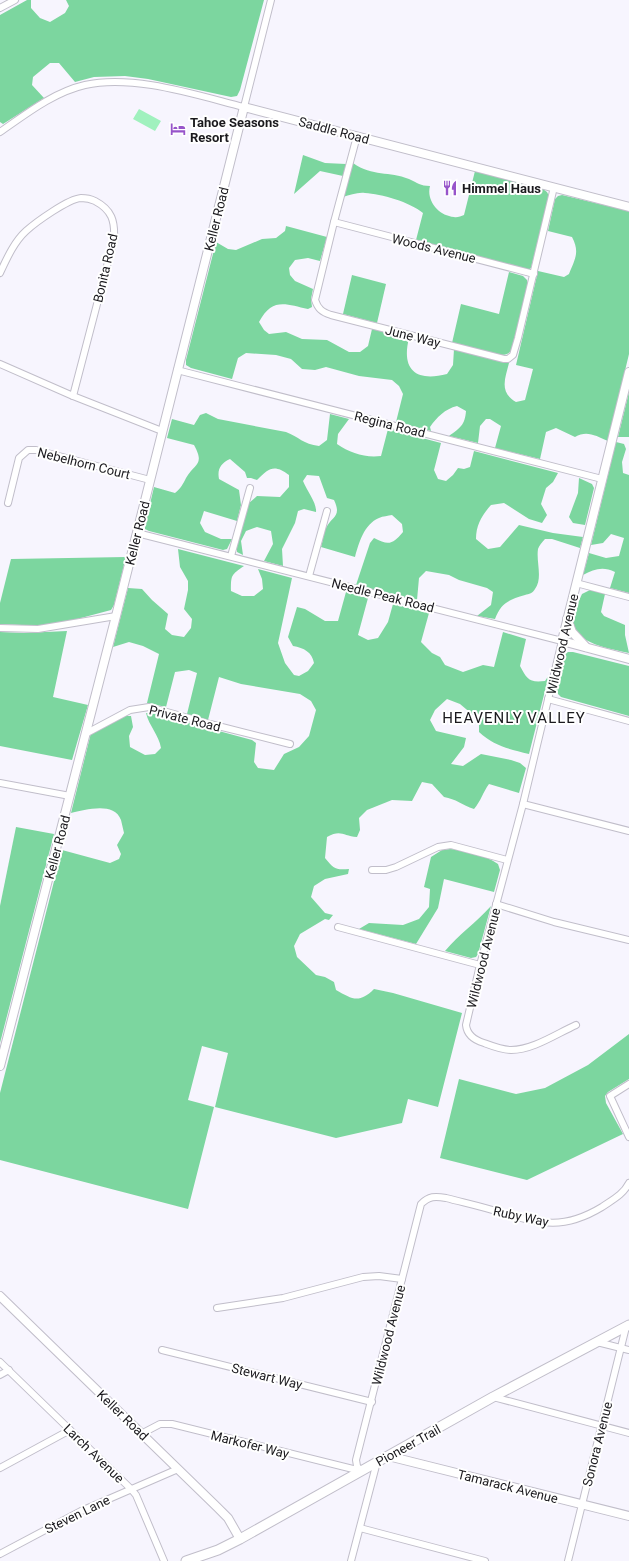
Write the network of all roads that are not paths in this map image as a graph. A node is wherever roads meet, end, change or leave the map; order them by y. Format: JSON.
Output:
{"nodes":[{"id":1,"x":15,"y":0,"type":"edge"},
{"id":2,"x":271,"y":0,"type":"edge"},
{"id":3,"x":0,"y":8,"type":"edge"},
{"id":4,"x":244,"y":107,"type":"junction"},
{"id":5,"x":0,"y":132,"type":"edge"},
{"id":6,"x":357,"y":136,"type":"junction"},
{"id":7,"x":554,"y":187,"type":"junction"},
{"id":8,"x":629,"y":207,"type":"edge"},
{"id":9,"x":334,"y":222,"type":"junction"},
{"id":10,"x":0,"y":273,"type":"edge"},
{"id":11,"x":534,"y":274,"type":"junction"},
{"id":12,"x":0,"y":364,"type":"edge"},
{"id":13,"x":177,"y":370,"type":"junction"},
{"id":14,"x":629,"y":372,"type":"edge"},
{"id":15,"x":73,"y":396,"type":"junction"},
{"id":16,"x":162,"y":431,"type":"junction"},
{"id":17,"x":602,"y":479,"type":"junction"},
{"id":18,"x":150,"y":480,"type":"junction"},
{"id":19,"x":250,"y":488,"type":"dead end"},
{"id":20,"x":8,"y":503,"type":"dead end"},
{"id":21,"x":327,"y":511,"type":"dead end"},
{"id":22,"x":137,"y":533,"type":"junction"},
{"id":23,"x":231,"y":556,"type":"junction"},
{"id":24,"x":308,"y":576,"type":"junction"},
{"id":25,"x":576,"y":583,"type":"junction"},
{"id":26,"x":629,"y":597,"type":"edge"},
{"id":27,"x":116,"y":616,"type":"junction"},
{"id":28,"x":567,"y":619,"type":"junction"},
{"id":29,"x":0,"y":628,"type":"edge"},
{"id":30,"x":562,"y":641,"type":"junction"},
{"id":31,"x":589,"y":648,"type":"junction"},
{"id":32,"x":629,"y":659,"type":"edge"},
{"id":33,"x":548,"y":699,"type":"junction"},
{"id":34,"x":629,"y":721,"type":"edge"},
{"id":35,"x":85,"y":734,"type":"junction"},
{"id":36,"x":290,"y":744,"type":"dead end"},
{"id":37,"x":0,"y":784,"type":"edge"},
{"id":38,"x":70,"y":796,"type":"junction"},
{"id":39,"x":523,"y":804,"type":"junction"},
{"id":40,"x":629,"y":831,"type":"edge"},
{"id":41,"x":508,"y":860,"type":"junction"},
{"id":42,"x":372,"y":870,"type":"dead end"},
{"id":43,"x":496,"y":904,"type":"junction"},
{"id":44,"x":338,"y":927,"type":"dead end"},
{"id":45,"x":629,"y":940,"type":"edge"},
{"id":46,"x":480,"y":964,"type":"junction"},
{"id":47,"x":576,"y":1025,"type":"dead end"},
{"id":48,"x":0,"y":1066,"type":"edge"},
{"id":49,"x":629,"y":1084,"type":"edge"},
{"id":50,"x":629,"y":1138,"type":"edge"},
{"id":51,"x":629,"y":1183,"type":"edge"},
{"id":52,"x":426,"y":1199,"type":"joint"},
{"id":53,"x":402,"y":1280,"type":"junction"},
{"id":54,"x":0,"y":1296,"type":"edge"},
{"id":55,"x":217,"y":1308,"type":"dead end"},
{"id":56,"x":628,"y":1326,"type":"edge"},
{"id":57,"x":598,"y":1342,"type":"junction"},
{"id":58,"x":621,"y":1348,"type":"junction"},
{"id":59,"x":162,"y":1350,"type":"dead end"},
{"id":60,"x":629,"y":1350,"type":"edge"},
{"id":61,"x":0,"y":1362,"type":"edge"},
{"id":62,"x":9,"y":1370,"type":"junction"},
{"id":63,"x":0,"y":1375,"type":"edge"},
{"id":64,"x":493,"y":1397,"type":"junction"},
{"id":65,"x":372,"y":1402,"type":"junction"},
{"id":66,"x":602,"y":1426,"type":"junction"},
{"id":67,"x":70,"y":1430,"type":"junction"},
{"id":68,"x":629,"y":1433,"type":"edge"},
{"id":69,"x":141,"y":1434,"type":"junction"},
{"id":70,"x":388,"y":1456,"type":"junction"},
{"id":71,"x":377,"y":1462,"type":"junction"},
{"id":72,"x":0,"y":1468,"type":"edge"},
{"id":73,"x":178,"y":1469,"type":"junction"},
{"id":74,"x":361,"y":1471,"type":"junction"},
{"id":75,"x":131,"y":1489,"type":"junction"},
{"id":76,"x":582,"y":1505,"type":"junction"},
{"id":77,"x":629,"y":1516,"type":"edge"},
{"id":78,"x":360,"y":1528,"type":"junction"},
{"id":79,"x":240,"y":1539,"type":"junction"},
{"id":80,"x":0,"y":1554,"type":"edge"},
{"id":81,"x":164,"y":1561,"type":"edge"},
{"id":82,"x":186,"y":1561,"type":"edge"},
{"id":83,"x":351,"y":1561,"type":"edge"},
{"id":84,"x":485,"y":1561,"type":"edge"},
{"id":85,"x":568,"y":1561,"type":"edge"}],
"edges":[{"from":1,"to":3,"type":"street"},
{"from":2,"to":4,"type":"street","name":"Keller Road"},
{"from":4,"to":5,"type":"street","name":"Saddle Road"},
{"from":4,"to":6,"type":"street","name":"Saddle Road"},
{"from":4,"to":13,"type":"street","name":"Keller Road"},
{"from":6,"to":7,"type":"street","name":"Saddle Road"},
{"from":6,"to":9,"type":"street","name":"June Way"},
{"from":7,"to":8,"type":"street","name":"Saddle Road"},
{"from":7,"to":11,"type":"street","name":"June Way"},
{"from":9,"to":11,"type":"street","name":"Woods Avenue"},
{"from":9,"to":11,"type":"street","name":"June Way"},
{"from":10,"to":15,"type":"street","name":"Bonita Road"},
{"from":12,"to":15,"type":"street"},
{"from":13,"to":16,"type":"street","name":"Keller Road"},
{"from":13,"to":17,"type":"street","name":"Regina Road"},
{"from":14,"to":17,"type":"street","name":"Wildwood Avenue"},
{"from":15,"to":16,"type":"street"},
{"from":16,"to":18,"type":"street","name":"Keller Road"},
{"from":17,"to":25,"type":"street","name":"Wildwood Avenue"},
{"from":18,"to":20,"type":"street","name":"Nebelhorn Court"},
{"from":18,"to":22,"type":"street","name":"Keller Road"},
{"from":19,"to":23,"type":"street"},
{"from":21,"to":24,"type":"street"},
{"from":22,"to":23,"type":"street","name":"Needle Peak Road"},
{"from":22,"to":27,"type":"street","name":"Keller Road"},
{"from":23,"to":24,"type":"street","name":"Needle Peak Road"},
{"from":24,"to":30,"type":"street","name":"Needle Peak Road"},
{"from":25,"to":26,"type":"street"},
{"from":25,"to":28,"type":"street","name":"Wildwood Avenue"},
{"from":27,"to":29,"type":"street"},
{"from":27,"to":35,"type":"street","name":"Keller Road"},
{"from":28,"to":30,"type":"street","name":"Wildwood Avenue"},
{"from":28,"to":31,"type":"street"},
{"from":30,"to":31,"type":"street","name":"Needle Peak Road"},
{"from":30,"to":33,"type":"street","name":"Wildwood Avenue"},
{"from":31,"to":32,"type":"street","name":"Needle Peak Road"},
{"from":33,"to":34,"type":"street"},
{"from":33,"to":39,"type":"street","name":"Wildwood Avenue"},
{"from":35,"to":36,"type":"street","name":"Private Road"},
{"from":35,"to":38,"type":"street","name":"Keller Road"},
{"from":37,"to":38,"type":"street"},
{"from":38,"to":48,"type":"street","name":"Keller Road"},
{"from":39,"to":40,"type":"street"},
{"from":39,"to":41,"type":"street","name":"Wildwood Avenue"},
{"from":41,"to":42,"type":"street"},
{"from":41,"to":43,"type":"street","name":"Wildwood Avenue"},
{"from":43,"to":45,"type":"street"},
{"from":43,"to":46,"type":"street","name":"Wildwood Avenue"},
{"from":44,"to":46,"type":"street"},
{"from":46,"to":47,"type":"street","name":"Wildwood Avenue"},
{"from":49,"to":50,"type":"street"},
{"from":51,"to":52,"type":"street","name":"Ruby Way"},
{"from":52,"to":53,"type":"street","name":"Wildwood Avenue"},
{"from":53,"to":55,"type":"street"},
{"from":53,"to":65,"type":"street","name":"Wildwood Avenue"},
{"from":54,"to":69,"type":"street","name":"Keller Road"},
{"from":56,"to":57,"type":"main road","name":"Pioneer Trail"},
{"from":56,"to":58,"type":"street","name":"Sonora Avenue"},
{"from":57,"to":58,"type":"street"},
{"from":57,"to":64,"type":"main road","name":"Pioneer Trail"},
{"from":58,"to":60,"type":"street"},
{"from":58,"to":66,"type":"street","name":"Sonora Avenue"},
{"from":59,"to":65,"type":"street","name":"Stewart Way"},
{"from":61,"to":62,"type":"street","name":"Larch Avenue"},
{"from":62,"to":63,"type":"street"},
{"from":62,"to":67,"type":"street","name":"Larch Avenue"},
{"from":64,"to":66,"type":"street"},
{"from":64,"to":70,"type":"main road","name":"Pioneer Trail"},
{"from":65,"to":74,"type":"street","name":"Wildwood Avenue"},
{"from":66,"to":68,"type":"street"},
{"from":66,"to":76,"type":"street","name":"Sonora Avenue"},
{"from":67,"to":72,"type":"street"},
{"from":67,"to":75,"type":"street","name":"Larch Avenue"},
{"from":69,"to":73,"type":"street","name":"Keller Road"},
{"from":69,"to":74,"type":"street","name":"Markofer Way"},
{"from":70,"to":71,"type":"main road","name":"Pioneer Trail"},
{"from":70,"to":76,"type":"street","name":"Tamarack Avenue"},
{"from":71,"to":74,"type":"main road","name":"Pioneer Trail"},
{"from":71,"to":78,"type":"street"},
{"from":73,"to":75,"type":"street","name":"Steven Lane"},
{"from":73,"to":79,"type":"street","name":"Keller Road"},
{"from":74,"to":79,"type":"main road","name":"Pioneer Trail"},
{"from":75,"to":80,"type":"street","name":"Steven Lane"},
{"from":75,"to":81,"type":"street","name":"Larch Avenue"},
{"from":76,"to":77,"type":"street","name":"Tamarack Avenue"},
{"from":76,"to":85,"type":"street","name":"Sonora Avenue"},
{"from":78,"to":83,"type":"street"},
{"from":78,"to":84,"type":"street"},
{"from":79,"to":82,"type":"main road","name":"Pioneer Trail"}]}
